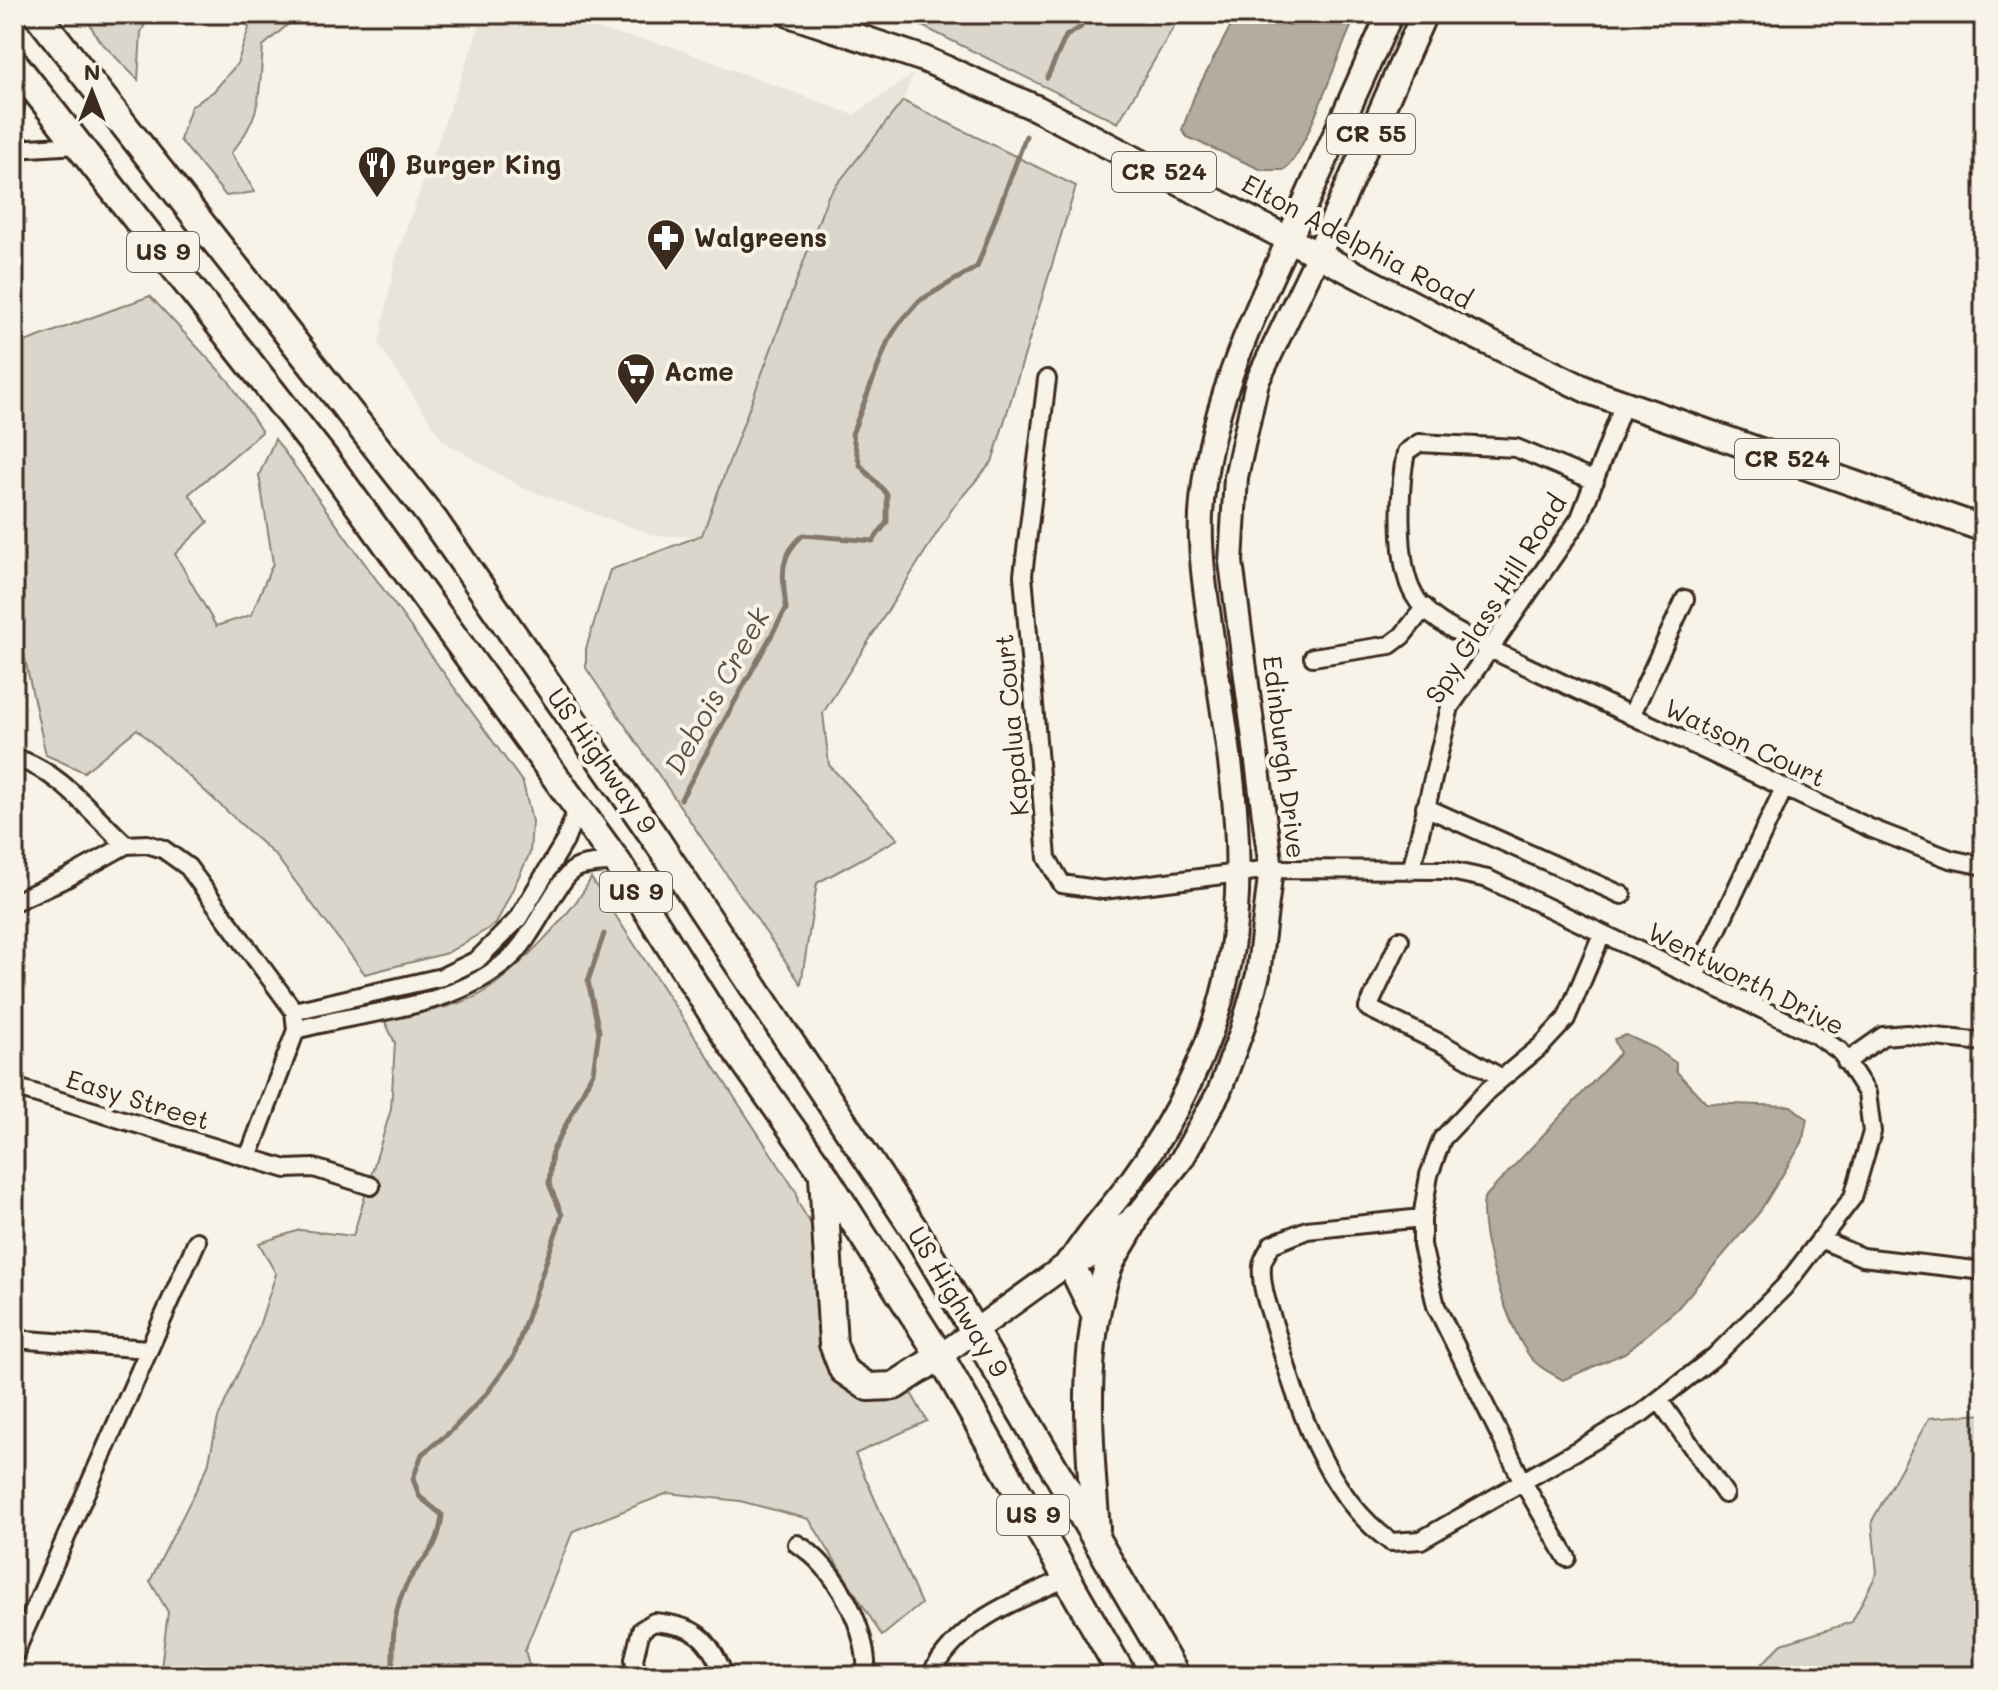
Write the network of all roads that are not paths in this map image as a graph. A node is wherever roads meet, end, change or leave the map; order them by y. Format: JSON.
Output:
{"nodes":[{"id":1,"x":37,"y":14,"type":"edge"},
{"id":2,"x":58,"y":14,"type":"edge"},
{"id":3,"x":789,"y":14,"type":"edge"},
{"id":4,"x":1390,"y":14,"type":"edge"},
{"id":5,"x":1424,"y":14,"type":"edge"},
{"id":6,"x":61,"y":44,"type":"junction"},
{"id":7,"x":17,"y":67,"type":"edge"},
{"id":8,"x":14,"y":112,"type":"edge"},
{"id":9,"x":78,"y":145,"type":"junction"},
{"id":10,"x":14,"y":149,"type":"edge"},
{"id":11,"x":1289,"y":239,"type":"junction"},
{"id":12,"x":1319,"y":253,"type":"junction"},
{"id":13,"x":1047,"y":379,"type":"dead end"},
{"id":14,"x":1624,"y":403,"type":"junction"},
{"id":15,"x":1595,"y":481,"type":"junction"},
{"id":16,"x":1984,"y":529,"type":"edge"},
{"id":17,"x":1685,"y":599,"type":"dead end"},
{"id":18,"x":1425,"y":607,"type":"junction"},
{"id":19,"x":1490,"y":649,"type":"junction"},
{"id":20,"x":1313,"y":657,"type":"dead end"},
{"id":21,"x":1631,"y":716,"type":"junction"},
{"id":22,"x":14,"y":758,"type":"edge"},
{"id":23,"x":1784,"y":788,"type":"junction"},
{"id":24,"x":578,"y":806,"type":"junction"},
{"id":25,"x":1425,"y":807,"type":"junction"},
{"id":26,"x":126,"y":845,"type":"junction"},
{"id":27,"x":617,"y":862,"type":"junction"},
{"id":28,"x":1984,"y":866,"type":"edge"},
{"id":29,"x":1271,"y":869,"type":"junction"},
{"id":30,"x":1240,"y":870,"type":"junction"},
{"id":31,"x":1411,"y":871,"type":"junction"},
{"id":32,"x":1622,"y":895,"type":"dead end"},
{"id":33,"x":14,"y":902,"type":"edge"},
{"id":34,"x":1602,"y":934,"type":"junction"},
{"id":35,"x":1400,"y":940,"type":"dead end"},
{"id":36,"x":1695,"y":977,"type":"junction"},
{"id":37,"x":413,"y":984,"type":"junction"},
{"id":38,"x":418,"y":1004,"type":"junction"},
{"id":39,"x":294,"y":1011,"type":"junction"},
{"id":40,"x":296,"y":1030,"type":"junction"},
{"id":41,"x":1984,"y":1042,"type":"edge"},
{"id":42,"x":1846,"y":1062,"type":"junction"},
{"id":43,"x":1502,"y":1078,"type":"junction"},
{"id":44,"x":14,"y":1087,"type":"edge"},
{"id":45,"x":248,"y":1158,"type":"junction"},
{"id":46,"x":823,"y":1173,"type":"junction"},
{"id":47,"x":371,"y":1186,"type":"dead end"},
{"id":48,"x":1135,"y":1218,"type":"junction"},
{"id":49,"x":1422,"y":1218,"type":"junction"},
{"id":50,"x":1820,"y":1239,"type":"junction"},
{"id":51,"x":197,"y":1241,"type":"dead end"},
{"id":52,"x":1070,"y":1262,"type":"junction"},
{"id":53,"x":1984,"y":1271,"type":"edge"},
{"id":54,"x":1096,"y":1316,"type":"junction"},
{"id":55,"x":976,"y":1330,"type":"junction"},
{"id":56,"x":14,"y":1339,"type":"edge"},
{"id":57,"x":148,"y":1349,"type":"junction"},
{"id":58,"x":940,"y":1356,"type":"junction"},
{"id":59,"x":1659,"y":1400,"type":"junction"},
{"id":60,"x":1523,"y":1482,"type":"junction"},
{"id":61,"x":1725,"y":1494,"type":"dead end"},
{"id":62,"x":1097,"y":1538,"type":"junction"},
{"id":63,"x":797,"y":1544,"type":"dead end"},
{"id":64,"x":1567,"y":1558,"type":"dead end"},
{"id":65,"x":1069,"y":1577,"type":"junction"},
{"id":66,"x":14,"y":1655,"type":"edge"},
{"id":67,"x":637,"y":1676,"type":"edge"},
{"id":68,"x":725,"y":1676,"type":"edge"},
{"id":69,"x":866,"y":1676,"type":"edge"},
{"id":70,"x":930,"y":1676,"type":"edge"},
{"id":71,"x":1123,"y":1676,"type":"edge"},
{"id":72,"x":1176,"y":1676,"type":"edge"}],
"edges":[{"from":1,"to":6,"type":"highway","name":"US Highway 9","number":"US 9"},
{"from":2,"to":6,"type":"highway"},
{"from":3,"to":11,"type":"main road","name":"Elton Adelphia Road","number":"CR 524"},
{"from":4,"to":11,"type":"main road","number":"CR 55"},
{"from":5,"to":12,"type":"main road","number":"CR 55"},
{"from":6,"to":55,"type":"highway","name":"US Highway 9","number":"US 9"},
{"from":7,"to":8,"type":"street"},
{"from":7,"to":9,"type":"highway","name":"US Highway 9","number":"US 9"},
{"from":9,"to":10,"type":"street"},
{"from":9,"to":24,"type":"highway","name":"US Highway 9","number":"US 9"},
{"from":11,"to":12,"type":"main road","name":"Elton Adelphia Road","number":"CR 524"},
{"from":11,"to":30,"type":"main road","name":"Edinburgh Drive"},
{"from":12,"to":14,"type":"main road","name":"Elton Adelphia Road","number":"CR 524"},
{"from":12,"to":29,"type":"main road","name":"Edinburgh Drive"},
{"from":13,"to":30,"type":"street","name":"Kapalua Court"},
{"from":14,"to":15,"type":"street","name":"Spy Glass Hill Road"},
{"from":14,"to":16,"type":"main road","number":"CR 524"},
{"from":15,"to":18,"type":"street"},
{"from":15,"to":19,"type":"street","name":"Spy Glass Hill Road"},
{"from":17,"to":21,"type":"street"},
{"from":18,"to":19,"type":"street","name":"Watson Court"},
{"from":18,"to":20,"type":"street"},
{"from":19,"to":21,"type":"street","name":"Watson Court"},
{"from":19,"to":25,"type":"street","name":"Spy Glass Hill Road"},
{"from":21,"to":23,"type":"street","name":"Watson Court"},
{"from":22,"to":26,"type":"street"},
{"from":23,"to":28,"type":"street","name":"Watson Court"},
{"from":23,"to":36,"type":"street"},
{"from":24,"to":27,"type":"highway","name":"US Highway 9","number":"US 9"},
{"from":24,"to":37,"type":"street"},
{"from":25,"to":31,"type":"street","name":"Spy Glass Hill Road"},
{"from":25,"to":32,"type":"street"},
{"from":26,"to":33,"type":"street"},
{"from":26,"to":39,"type":"street"},
{"from":27,"to":38,"type":"street"},
{"from":27,"to":46,"type":"highway","name":"US Highway 9","number":"US 9"},
{"from":29,"to":30,"type":"street","name":"Wentworth Drive"},
{"from":29,"to":31,"type":"street","name":"Wentworth Drive"},
{"from":29,"to":48,"type":"main road","name":"Edinburgh Drive"},
{"from":30,"to":52,"type":"main road","name":"Edinburgh Drive"},
{"from":31,"to":34,"type":"street","name":"Wentworth Drive"},
{"from":34,"to":36,"type":"street","name":"Wentworth Drive"},
{"from":34,"to":43,"type":"street"},
{"from":35,"to":43,"type":"street"},
{"from":36,"to":42,"type":"street","name":"Wentworth Drive"},
{"from":37,"to":38,"type":"street"},
{"from":37,"to":39,"type":"street"},
{"from":38,"to":40,"type":"street"},
{"from":39,"to":40,"type":"street"},
{"from":40,"to":45,"type":"street"},
{"from":41,"to":42,"type":"street"},
{"from":42,"to":50,"type":"street","name":"Wentworth Drive"},
{"from":43,"to":49,"type":"street"},
{"from":44,"to":45,"type":"street","name":"Easy Street"},
{"from":45,"to":47,"type":"street","name":"Easy Street"},
{"from":46,"to":58,"type":"highway","name":"US Highway 9","number":"US 9"},
{"from":46,"to":58,"type":"highway"},
{"from":48,"to":52,"type":"main road","name":"Edinburgh Drive"},
{"from":48,"to":54,"type":"highway"},
{"from":49,"to":60,"type":"street"},
{"from":49,"to":60,"type":"street","name":"Wentworth Drive"},
{"from":50,"to":53,"type":"street"},
{"from":50,"to":59,"type":"street","name":"Wentworth Drive"},
{"from":51,"to":57,"type":"street"},
{"from":52,"to":54,"type":"highway"},
{"from":52,"to":55,"type":"main road","name":"Edinburgh Drive"},
{"from":54,"to":62,"type":"highway"},
{"from":55,"to":58,"type":"main road","name":"Edinburgh Drive"},
{"from":55,"to":62,"type":"highway","name":"US Highway 9","number":"US 9"},
{"from":56,"to":57,"type":"street"},
{"from":57,"to":66,"type":"street"},
{"from":58,"to":65,"type":"highway","name":"US Highway 9","number":"US 9"},
{"from":59,"to":60,"type":"street","name":"Wentworth Drive"},
{"from":59,"to":61,"type":"street"},
{"from":60,"to":64,"type":"street"},
{"from":62,"to":72,"type":"highway","name":"US Highway 9","number":"US 9"},
{"from":63,"to":69,"type":"street"},
{"from":65,"to":70,"type":"street"},
{"from":65,"to":71,"type":"highway","name":"US Highway 9","number":"US 9"},
{"from":67,"to":68,"type":"street"}]}
